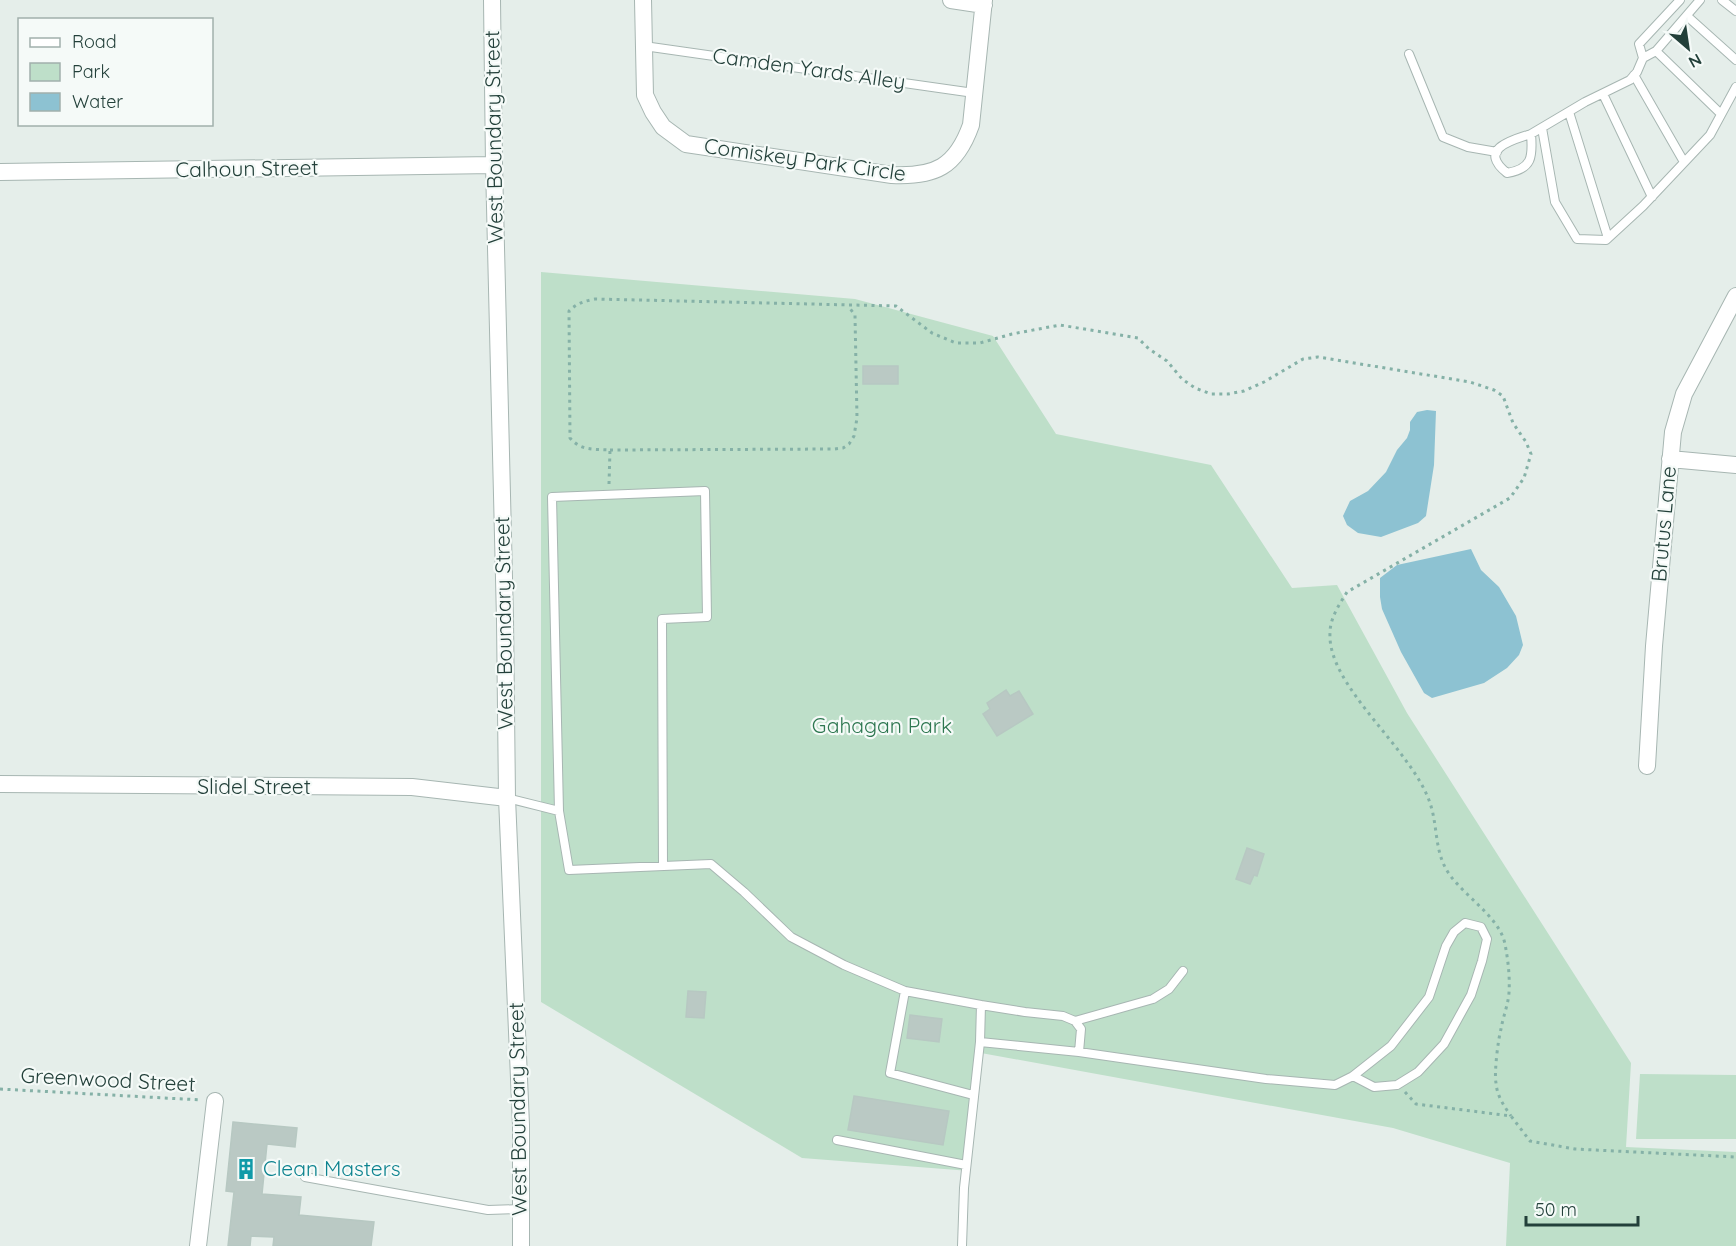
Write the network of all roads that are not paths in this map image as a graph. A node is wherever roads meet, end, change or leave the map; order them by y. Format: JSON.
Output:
{"nodes":[{"id":1,"x":492,"y":0,"type":"edge"},
{"id":2,"x":643,"y":0,"type":"edge"},
{"id":3,"x":951,"y":0,"type":"edge"},
{"id":4,"x":1680,"y":0,"type":"edge"},
{"id":5,"x":1700,"y":0,"type":"edge"},
{"id":6,"x":1722,"y":0,"type":"edge"},
{"id":7,"x":984,"y":2,"type":"edge"},
{"id":8,"x":1736,"y":11,"type":"edge"},
{"id":9,"x":1687,"y":16,"type":"junction"},
{"id":10,"x":644,"y":46,"type":"junction"},
{"id":11,"x":1656,"y":51,"type":"junction"},
{"id":12,"x":1409,"y":54,"type":"dead end"},
{"id":13,"x":1643,"y":58,"type":"junction"},
{"id":14,"x":1736,"y":60,"type":"edge"},
{"id":15,"x":1634,"y":75,"type":"junction"},
{"id":16,"x":1736,"y":87,"type":"edge"},
{"id":17,"x":974,"y":93,"type":"junction"},
{"id":18,"x":1603,"y":94,"type":"junction"},
{"id":19,"x":1569,"y":111,"type":"junction"},
{"id":20,"x":1722,"y":114,"type":"junction"},
{"id":21,"x":1542,"y":128,"type":"junction"},
{"id":22,"x":1531,"y":134,"type":"junction"},
{"id":23,"x":1497,"y":152,"type":"junction"},
{"id":24,"x":1684,"y":162,"type":"junction"},
{"id":25,"x":494,"y":165,"type":"junction"},
{"id":26,"x":0,"y":172,"type":"edge"},
{"id":27,"x":1652,"y":197,"type":"junction"},
{"id":28,"x":1608,"y":238,"type":"junction"},
{"id":29,"x":1736,"y":296,"type":"edge"},
{"id":30,"x":1670,"y":459,"type":"junction"},
{"id":31,"x":1736,"y":465,"type":"edge"},
{"id":32,"x":1647,"y":766,"type":"dead end"},
{"id":33,"x":0,"y":784,"type":"edge"},
{"id":34,"x":507,"y":798,"type":"junction"},
{"id":35,"x":559,"y":811,"type":"junction"},
{"id":36,"x":663,"y":866,"type":"junction"},
{"id":37,"x":1184,"y":971,"type":"dead end"},
{"id":38,"x":905,"y":991,"type":"junction"},
{"id":39,"x":981,"y":1005,"type":"junction"},
{"id":40,"x":1075,"y":1021,"type":"junction"},
{"id":41,"x":980,"y":1042,"type":"junction"},
{"id":42,"x":1079,"y":1052,"type":"junction"},
{"id":43,"x":1353,"y":1076,"type":"junction"},
{"id":44,"x":973,"y":1095,"type":"junction"},
{"id":45,"x":215,"y":1101,"type":"road end"},
{"id":46,"x":837,"y":1140,"type":"dead end"},
{"id":47,"x":966,"y":1165,"type":"junction"},
{"id":48,"x":305,"y":1177,"type":"dead end"},
{"id":49,"x":521,"y":1209,"type":"junction"},
{"id":50,"x":198,"y":1246,"type":"edge"},
{"id":51,"x":521,"y":1246,"type":"edge"},
{"id":52,"x":962,"y":1246,"type":"edge"}],
"edges":[{"from":1,"to":25,"type":"street","name":"West Boundary Street"},
{"from":2,"to":10,"type":"street","name":"Comiskey Park Circle"},
{"from":3,"to":7,"type":"street"},
{"from":4,"to":13,"type":"lane"},
{"from":5,"to":9,"type":"lane"},
{"from":6,"to":8,"type":"lane"},
{"from":7,"to":17,"type":"street","name":"Comiskey Park Circle"},
{"from":9,"to":11,"type":"lane"},
{"from":9,"to":14,"type":"lane"},
{"from":10,"to":17,"type":"lane","name":"Camden Yards Alley"},
{"from":10,"to":17,"type":"street","name":"Comiskey Park Circle"},
{"from":11,"to":13,"type":"lane"},
{"from":11,"to":20,"type":"lane"},
{"from":12,"to":23,"type":"lane"},
{"from":13,"to":15,"type":"lane"},
{"from":15,"to":18,"type":"lane"},
{"from":15,"to":24,"type":"lane"},
{"from":16,"to":20,"type":"lane"},
{"from":18,"to":19,"type":"lane"},
{"from":18,"to":27,"type":"lane"},
{"from":19,"to":21,"type":"lane"},
{"from":19,"to":28,"type":"lane"},
{"from":20,"to":24,"type":"lane"},
{"from":21,"to":22,"type":"lane"},
{"from":21,"to":28,"type":"lane"},
{"from":22,"to":23,"type":"lane"},
{"from":22,"to":23,"type":"lane"},
{"from":24,"to":27,"type":"lane"},
{"from":25,"to":26,"type":"street","name":"Calhoun Street"},
{"from":25,"to":34,"type":"street","name":"West Boundary Street"},
{"from":27,"to":28,"type":"lane"},
{"from":29,"to":30,"type":"street","name":"Brutus Lane"},
{"from":30,"to":31,"type":"street"},
{"from":30,"to":32,"type":"street","name":"Brutus Lane"},
{"from":33,"to":34,"type":"street","name":"Slidel Street"},
{"from":34,"to":35,"type":"lane"},
{"from":34,"to":49,"type":"street","name":"West Boundary Street"},
{"from":35,"to":36,"type":"lane"},
{"from":35,"to":36,"type":"lane"},
{"from":36,"to":38,"type":"lane"},
{"from":37,"to":40,"type":"lane"},
{"from":38,"to":39,"type":"lane"},
{"from":38,"to":44,"type":"lane"},
{"from":39,"to":40,"type":"lane"},
{"from":39,"to":41,"type":"lane"},
{"from":40,"to":42,"type":"lane"},
{"from":41,"to":42,"type":"lane"},
{"from":41,"to":44,"type":"lane"},
{"from":42,"to":43,"type":"lane"},
{"from":43,"to":43,"type":"lane"},
{"from":44,"to":47,"type":"lane"},
{"from":45,"to":50,"type":"street"},
{"from":46,"to":47,"type":"lane"},
{"from":47,"to":52,"type":"lane"},
{"from":48,"to":49,"type":"lane"},
{"from":49,"to":51,"type":"street","name":"West Boundary Street"}]}
